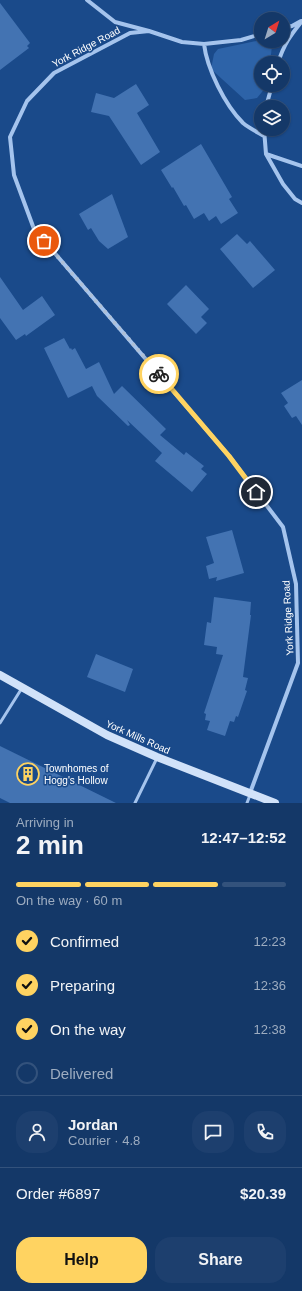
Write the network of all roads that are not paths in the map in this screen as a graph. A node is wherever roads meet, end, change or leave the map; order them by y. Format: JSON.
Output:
{"nodes":[{"id":1,"x":87,"y":0,"type":"edge"},
{"id":2,"x":302,"y":20,"type":"edge"},
{"id":3,"x":290,"y":26,"type":"edge"},
{"id":4,"x":149,"y":31,"type":"junction"},
{"id":5,"x":254,"y":36,"type":"edge"},
{"id":6,"x":204,"y":44,"type":"junction"},
{"id":7,"x":280,"y":56,"type":"edge"},
{"id":8,"x":254,"y":130,"type":"edge"},
{"id":9,"x":264,"y":136,"type":"edge"},
{"id":10,"x":266,"y":154,"type":"junction"},
{"id":11,"x":302,"y":166,"type":"edge"},
{"id":12,"x":302,"y":203,"type":"edge"},
{"id":13,"x":0,"y":675,"type":"edge"},
{"id":14,"x":22,"y":688,"type":"junction"},
{"id":15,"x":0,"y":723,"type":"edge"},
{"id":16,"x":157,"y":757,"type":"junction"},
{"id":17,"x":250,"y":793,"type":"junction"},
{"id":18,"x":136,"y":803,"type":"edge"},
{"id":19,"x":247,"y":803,"type":"edge"},
{"id":20,"x":275,"y":803,"type":"edge"}],
"edges":[{"from":1,"to":4,"type":"street","name":"York Ridge Road"},
{"from":2,"to":3,"type":"street"},
{"from":2,"to":7,"type":"street"},
{"from":4,"to":6,"type":"street","name":"York Ridge Road"},
{"from":4,"to":17,"type":"street","name":"York Ridge Road"},
{"from":5,"to":6,"type":"street","name":"York Ridge Road"},
{"from":6,"to":8,"type":"street"},
{"from":9,"to":10,"type":"street"},
{"from":10,"to":11,"type":"street"},
{"from":10,"to":12,"type":"street"},
{"from":13,"to":14,"type":"main road","name":"York Mills Road"},
{"from":14,"to":15,"type":"lane"},
{"from":14,"to":16,"type":"main road","name":"York Mills Road"},
{"from":16,"to":17,"type":"main road","name":"York Mills Road"},
{"from":16,"to":18,"type":"lane"},
{"from":17,"to":19,"type":"lane"},
{"from":17,"to":20,"type":"main road","name":"York Mills Road"}]}
